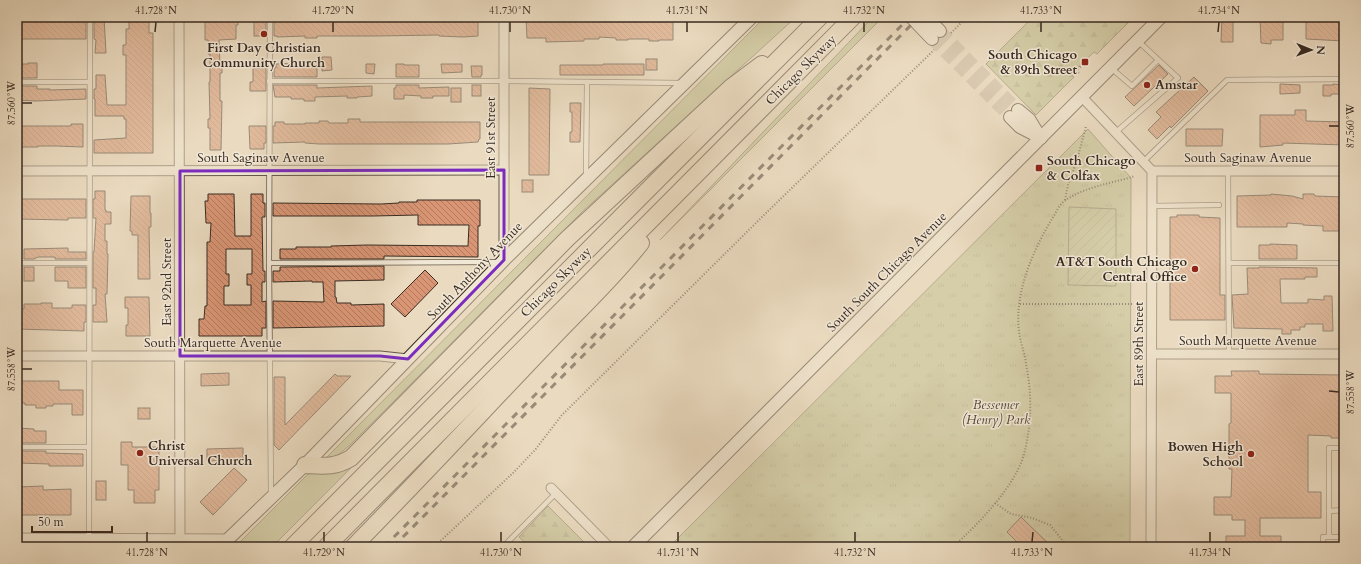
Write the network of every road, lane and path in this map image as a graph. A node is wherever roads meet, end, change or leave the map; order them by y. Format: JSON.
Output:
{"nodes":[{"id":1,"x":90,"y":17,"type":"edge"},
{"id":2,"x":180,"y":17,"type":"edge"},
{"id":3,"x":270,"y":17,"type":"edge"},
{"id":4,"x":504,"y":17,"type":"edge"},
{"id":5,"x":752,"y":17,"type":"edge"},
{"id":6,"x":820,"y":17,"type":"edge"},
{"id":7,"x":853,"y":17,"type":"edge"},
{"id":8,"x":911,"y":17,"type":"edge"},
{"id":9,"x":926,"y":17,"type":"edge"},
{"id":10,"x":967,"y":17,"type":"edge"},
{"id":11,"x":1161,"y":17,"type":"edge"},
{"id":12,"x":805,"y":32,"type":"junction"},
{"id":13,"x":939,"y":38,"type":"junction"},
{"id":14,"x":1137,"y":41,"type":"junction"},
{"id":15,"x":1158,"y":60,"type":"junction"},
{"id":16,"x":1083,"y":64,"type":"dead end"},
{"id":17,"x":1111,"y":67,"type":"junction"},
{"id":18,"x":1079,"y":73,"type":"dead end"},
{"id":19,"x":1344,"y":80,"type":"edge"},
{"id":20,"x":269,"y":81,"type":"junction"},
{"id":21,"x":504,"y":81,"type":"junction"},
{"id":22,"x":17,"y":82,"type":"edge"},
{"id":23,"x":90,"y":82,"type":"junction"},
{"id":24,"x":587,"y":82,"type":"junction"},
{"id":25,"x":685,"y":83,"type":"junction"},
{"id":26,"x":1082,"y":97,"type":"junction"},
{"id":27,"x":1014,"y":114,"type":"tunnel mouth"},
{"id":28,"x":1086,"y":126,"type":"dead end"},
{"id":29,"x":1116,"y":132,"type":"junction"},
{"id":30,"x":1041,"y":138,"type":"junction"},
{"id":31,"x":1143,"y":162,"type":"junction"},
{"id":32,"x":504,"y":170,"type":"junction"},
{"id":33,"x":17,"y":171,"type":"edge"},
{"id":34,"x":89,"y":171,"type":"junction"},
{"id":35,"x":180,"y":171,"type":"junction"},
{"id":36,"x":269,"y":171,"type":"junction"},
{"id":37,"x":1152,"y":171,"type":"junction"},
{"id":38,"x":1228,"y":171,"type":"junction"},
{"id":39,"x":1344,"y":171,"type":"edge"},
{"id":40,"x":1135,"y":176,"type":"dead end"},
{"id":41,"x":586,"y":180,"type":"junction"},
{"id":42,"x":684,"y":188,"type":"junction"},
{"id":43,"x":1066,"y":200,"type":"junction"},
{"id":44,"x":1219,"y":205,"type":"dead end"},
{"id":45,"x":1152,"y":206,"type":"junction"},
{"id":46,"x":503,"y":261,"type":"junction"},
{"id":47,"x":17,"y":263,"type":"edge"},
{"id":48,"x":89,"y":263,"type":"junction"},
{"id":49,"x":269,"y":263,"type":"junction"},
{"id":50,"x":1229,"y":263,"type":"junction"},
{"id":51,"x":1344,"y":263,"type":"edge"},
{"id":52,"x":1020,"y":304,"type":"junction"},
{"id":53,"x":1134,"y":304,"type":"dead end"},
{"id":54,"x":1152,"y":354,"type":"junction"},
{"id":55,"x":1229,"y":354,"type":"junction"},
{"id":56,"x":1344,"y":354,"type":"edge"},
{"id":57,"x":17,"y":356,"type":"edge"},
{"id":58,"x":89,"y":356,"type":"junction"},
{"id":59,"x":180,"y":356,"type":"junction"},
{"id":60,"x":269,"y":356,"type":"junction"},
{"id":61,"x":408,"y":359,"type":"junction"},
{"id":62,"x":17,"y":447,"type":"edge"},
{"id":63,"x":89,"y":447,"type":"junction"},
{"id":64,"x":1344,"y":448,"type":"edge"},
{"id":65,"x":305,"y":465,"type":"junction"},
{"id":66,"x":553,"y":491,"type":"joint"},
{"id":67,"x":271,"y":498,"type":"junction"},
{"id":68,"x":995,"y":503,"type":"junction"},
{"id":69,"x":1344,"y":510,"type":"edge"},
{"id":70,"x":1329,"y":511,"type":"junction"},
{"id":71,"x":1328,"y":537,"type":"junction"},
{"id":72,"x":1344,"y":537,"type":"edge"},
{"id":73,"x":17,"y":538,"type":"edge"},
{"id":74,"x":89,"y":538,"type":"junction"},
{"id":75,"x":180,"y":543,"type":"edge"},
{"id":76,"x":224,"y":543,"type":"edge"},
{"id":77,"x":83,"y":547,"type":"edge"},
{"id":78,"x":292,"y":547,"type":"edge"},
{"id":79,"x":326,"y":547,"type":"edge"},
{"id":80,"x":353,"y":547,"type":"edge"},
{"id":81,"x":434,"y":547,"type":"edge"},
{"id":82,"x":503,"y":547,"type":"edge"},
{"id":83,"x":610,"y":547,"type":"edge"},
{"id":84,"x":633,"y":547,"type":"edge"},
{"id":85,"x":953,"y":547,"type":"edge"},
{"id":86,"x":1070,"y":547,"type":"edge"},
{"id":87,"x":1151,"y":547,"type":"edge"},
{"id":88,"x":1323,"y":547,"type":"edge"}],
"edges":[{"from":1,"to":23,"type":"lane"},
{"from":2,"to":35,"type":"street","name":"East 92nd Street"},
{"from":3,"to":20,"type":"lane"},
{"from":4,"to":21,"type":"street","name":"East 91st Street"},
{"from":5,"to":25,"type":"main road","name":"South Anthony Avenue"},
{"from":6,"to":12,"type":"highway","name":"Chicago Skyway"},
{"from":7,"to":42,"type":"highway","name":"Chicago Skyway"},
{"from":8,"to":13,"type":"main road"},
{"from":9,"to":13,"type":"main road"},
{"from":10,"to":13,"type":"path"},
{"from":11,"to":14,"type":"main road","name":"South South Chicago Avenue"},
{"from":12,"to":65,"type":"highway"},
{"from":12,"to":78,"type":"highway","name":"Chicago Skyway"},
{"from":13,"to":81,"type":"path"},
{"from":14,"to":15,"type":"lane"},
{"from":14,"to":17,"type":"main road","name":"South South Chicago Avenue"},
{"from":15,"to":17,"type":"lane"},
{"from":15,"to":29,"type":"lane"},
{"from":16,"to":18,"type":"path"},
{"from":17,"to":26,"type":"main road","name":"South South Chicago Avenue"},
{"from":19,"to":31,"type":"lane"},
{"from":20,"to":21,"type":"lane"},
{"from":20,"to":36,"type":"lane"},
{"from":21,"to":24,"type":"lane"},
{"from":21,"to":32,"type":"street","name":"East 91st Street"},
{"from":22,"to":23,"type":"lane"},
{"from":23,"to":34,"type":"lane"},
{"from":24,"to":25,"type":"lane"},
{"from":24,"to":41,"type":"lane"},
{"from":25,"to":41,"type":"main road","name":"South Anthony Avenue"},
{"from":26,"to":29,"type":"street"},
{"from":26,"to":30,"type":"main road","name":"South South Chicago Avenue"},
{"from":27,"to":30,"type":"main road"},
{"from":28,"to":43,"type":"path"},
{"from":29,"to":31,"type":"street"},
{"from":30,"to":84,"type":"main road","name":"South South Chicago Avenue"},
{"from":31,"to":37,"type":"street"},
{"from":32,"to":36,"type":"street","name":"South Saginaw Avenue"},
{"from":32,"to":46,"type":"street","name":"East 91st Street"},
{"from":33,"to":34,"type":"street","name":"South Saginaw Avenue"},
{"from":34,"to":35,"type":"street","name":"South Saginaw Avenue"},
{"from":34,"to":48,"type":"lane"},
{"from":35,"to":36,"type":"street","name":"South Saginaw Avenue"},
{"from":35,"to":59,"type":"street","name":"East 92nd Street"},
{"from":36,"to":49,"type":"lane"},
{"from":37,"to":38,"type":"street","name":"South Saginaw Avenue"},
{"from":37,"to":45,"type":"street","name":"East 89th Street"},
{"from":38,"to":39,"type":"street","name":"South Saginaw Avenue"},
{"from":38,"to":50,"type":"lane"},
{"from":40,"to":43,"type":"path"},
{"from":41,"to":46,"type":"main road","name":"South Anthony Avenue"},
{"from":42,"to":79,"type":"highway","name":"Chicago Skyway"},
{"from":42,"to":80,"type":"highway"},
{"from":43,"to":52,"type":"path"},
{"from":44,"to":45,"type":"lane"},
{"from":45,"to":54,"type":"street","name":"East 89th Street"},
{"from":46,"to":49,"type":"lane"},
{"from":46,"to":61,"type":"main road","name":"South Anthony Avenue"},
{"from":47,"to":48,"type":"lane"},
{"from":48,"to":58,"type":"lane"},
{"from":49,"to":60,"type":"lane"},
{"from":50,"to":51,"type":"lane"},
{"from":50,"to":55,"type":"lane"},
{"from":52,"to":53,"type":"path"},
{"from":52,"to":68,"type":"path"},
{"from":54,"to":55,"type":"street","name":"South Marquette Avenue"},
{"from":54,"to":87,"type":"street","name":"East 89th Street"},
{"from":55,"to":56,"type":"street","name":"South Marquette Avenue"},
{"from":57,"to":58,"type":"street","name":"South Marquette Avenue"},
{"from":58,"to":59,"type":"street","name":"South Marquette Avenue"},
{"from":58,"to":63,"type":"lane"},
{"from":59,"to":60,"type":"street","name":"South Marquette Avenue"},
{"from":59,"to":75,"type":"street","name":"East 92nd Street"},
{"from":60,"to":61,"type":"street","name":"South Marquette Avenue"},
{"from":60,"to":67,"type":"lane"},
{"from":61,"to":65,"type":"main road","name":"South Anthony Avenue"},
{"from":62,"to":63,"type":"lane"},
{"from":63,"to":74,"type":"lane"},
{"from":64,"to":70,"type":"lane"},
{"from":65,"to":67,"type":"main road","name":"South Anthony Avenue"},
{"from":66,"to":82,"type":"lane"},
{"from":66,"to":83,"type":"street"},
{"from":67,"to":76,"type":"main road","name":"South Anthony Avenue"},
{"from":68,"to":85,"type":"path"},
{"from":68,"to":86,"type":"path"},
{"from":69,"to":70,"type":"lane"},
{"from":70,"to":71,"type":"lane"},
{"from":71,"to":72,"type":"lane"},
{"from":71,"to":88,"type":"lane"},
{"from":73,"to":74,"type":"street"},
{"from":74,"to":75,"type":"street"},
{"from":74,"to":77,"type":"lane"},
{"from":75,"to":76,"type":"street"}]}
